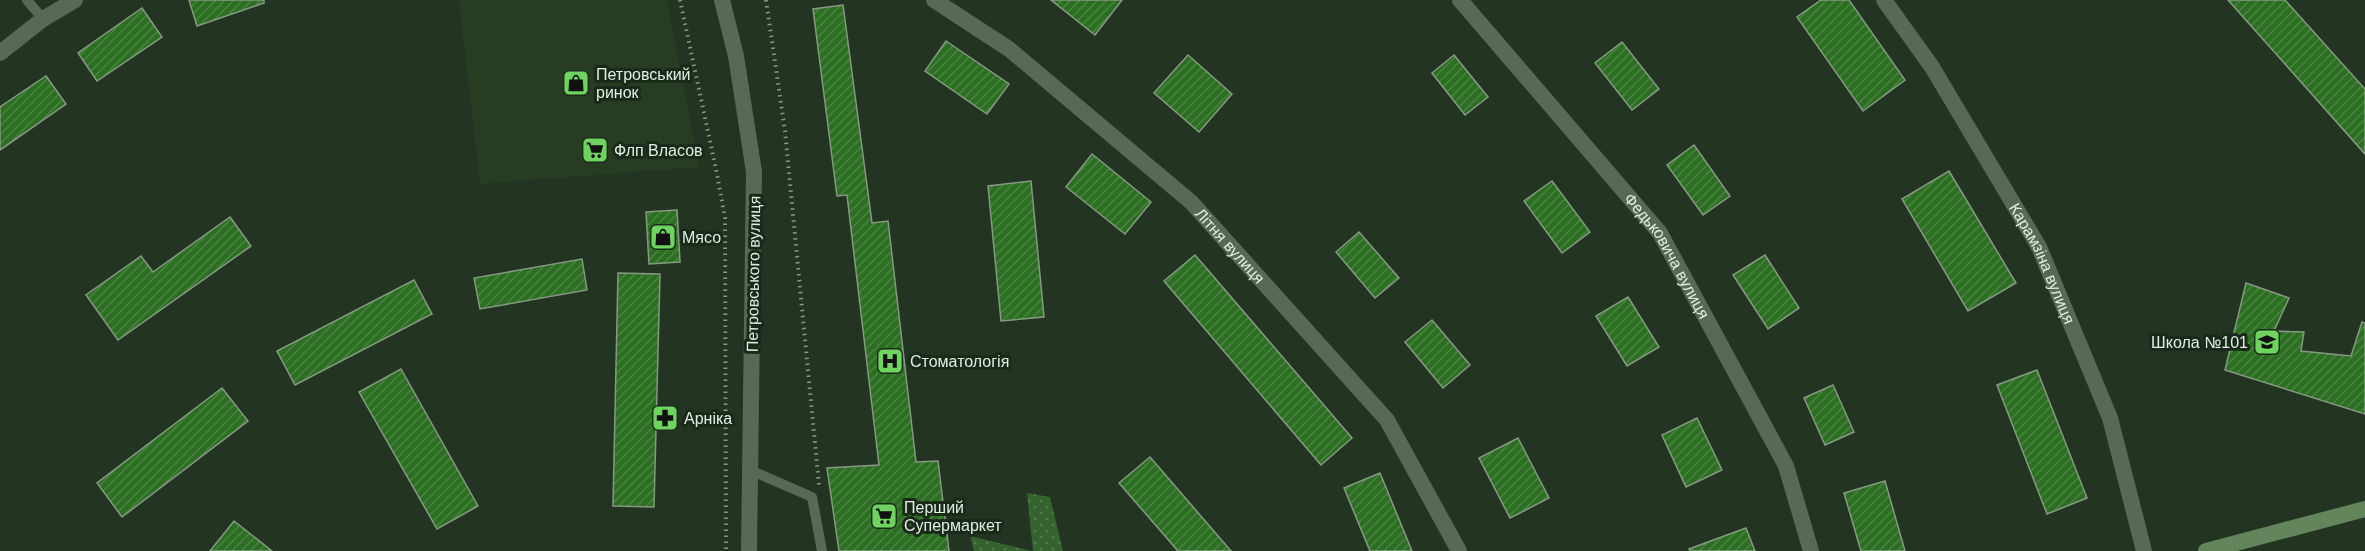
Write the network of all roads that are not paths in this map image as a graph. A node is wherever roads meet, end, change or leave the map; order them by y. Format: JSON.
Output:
{"nodes":[{"id":1,"x":27,"y":0,"type":"edge"},
{"id":2,"x":75,"y":0,"type":"edge"},
{"id":3,"x":722,"y":0,"type":"edge"},
{"id":4,"x":934,"y":0,"type":"edge"},
{"id":5,"x":1460,"y":0,"type":"edge"},
{"id":6,"x":1884,"y":0,"type":"edge"},
{"id":7,"x":43,"y":20,"type":"junction"},
{"id":8,"x":0,"y":53,"type":"edge"},
{"id":9,"x":750,"y":470,"type":"junction"},
{"id":10,"x":2365,"y":509,"type":"edge"},
{"id":11,"x":749,"y":551,"type":"edge"},
{"id":12,"x":822,"y":551,"type":"edge"},
{"id":13,"x":1460,"y":551,"type":"edge"},
{"id":14,"x":1811,"y":551,"type":"edge"},
{"id":15,"x":2144,"y":551,"type":"edge"},
{"id":16,"x":2206,"y":551,"type":"edge"}],
"edges":[{"from":1,"to":7,"type":"lane"},
{"from":2,"to":7,"type":"street"},
{"from":3,"to":9,"type":"street","name":"Петровського вулиця"},
{"from":4,"to":13,"type":"street","name":"Літня вулиця"},
{"from":5,"to":14,"type":"street","name":"Федьковича вулиця"},
{"from":6,"to":15,"type":"street","name":"Карамзіна вулиця"},
{"from":7,"to":8,"type":"street"},
{"from":9,"to":11,"type":"street","name":"Петровського вулиця"},
{"from":9,"to":12,"type":"lane"},
{"from":10,"to":16,"type":"main road"}]}
